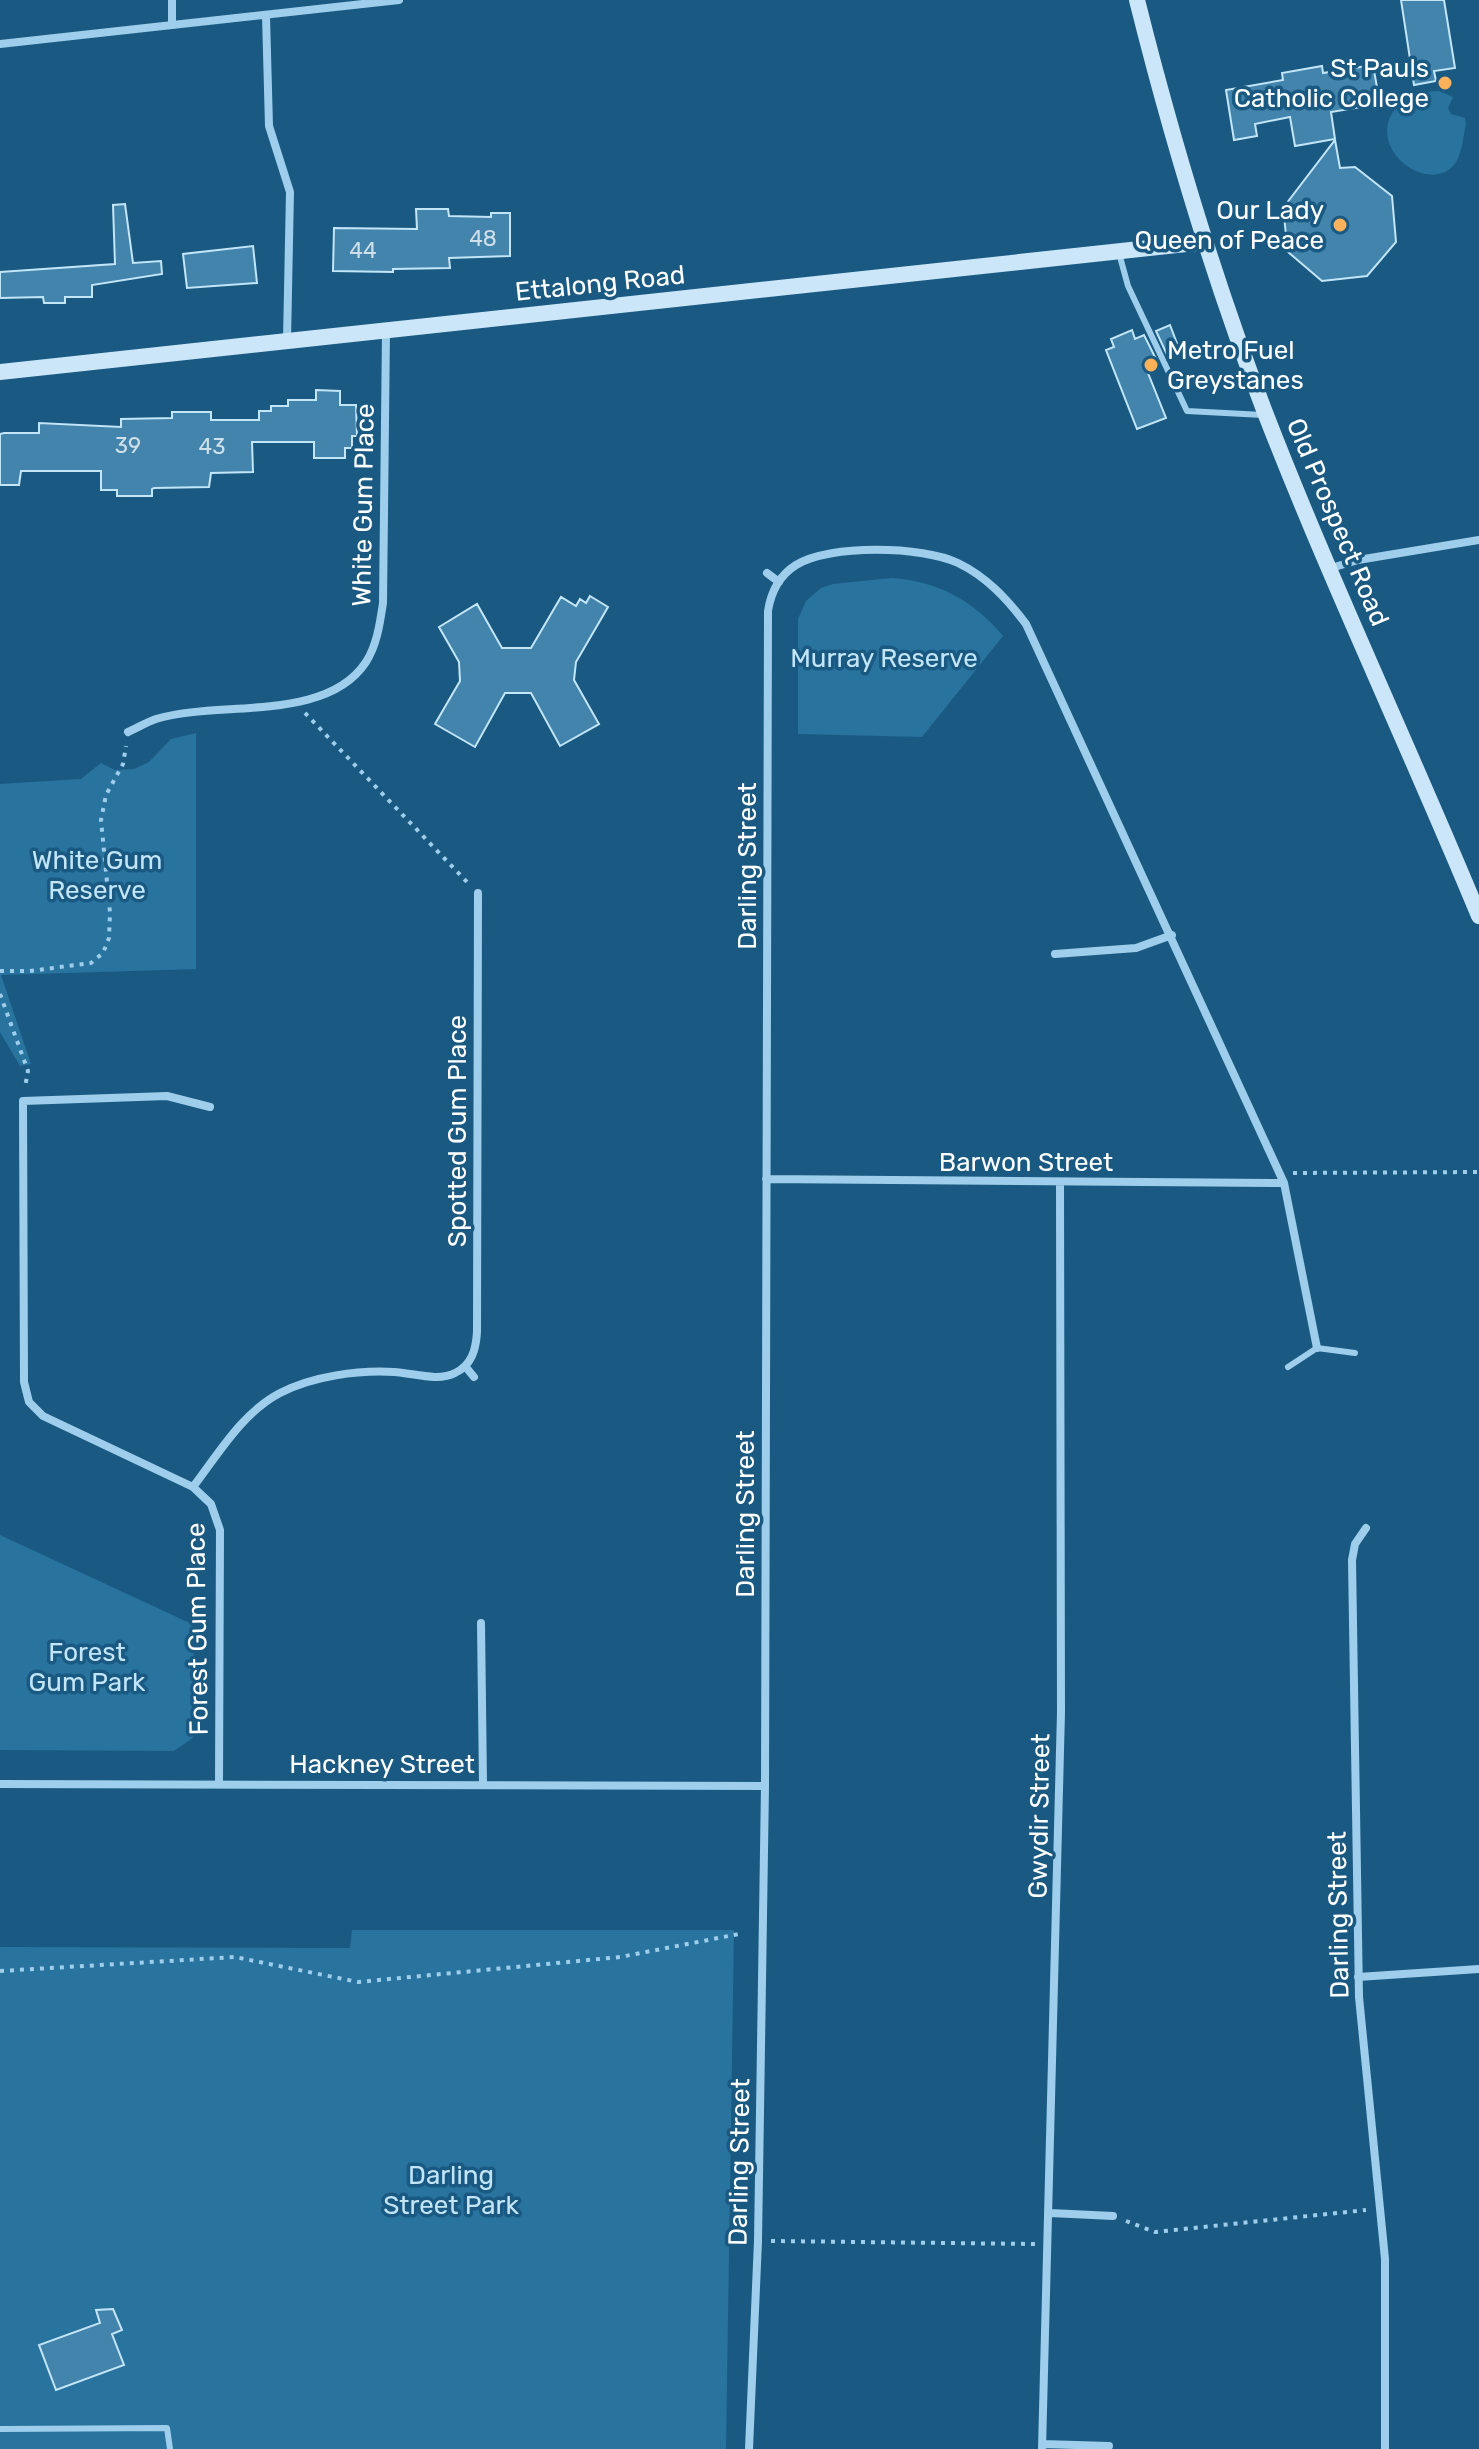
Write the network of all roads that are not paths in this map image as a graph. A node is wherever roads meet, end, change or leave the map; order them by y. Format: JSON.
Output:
{"nodes":[{"id":1,"x":172,"y":0,"type":"edge"},
{"id":2,"x":399,"y":0,"type":"edge"},
{"id":3,"x":1137,"y":0,"type":"edge"},
{"id":4,"x":266,"y":16,"type":"junction"},
{"id":5,"x":172,"y":23,"type":"junction"},
{"id":6,"x":0,"y":44,"type":"edge"},
{"id":7,"x":1205,"y":242,"type":"junction"},
{"id":8,"x":1119,"y":251,"type":"junction"},
{"id":9,"x":386,"y":330,"type":"junction"},
{"id":10,"x":287,"y":341,"type":"junction"},
{"id":11,"x":0,"y":372,"type":"edge"},
{"id":12,"x":1266,"y":415,"type":"junction"},
{"id":13,"x":1479,"y":540,"type":"edge"},
{"id":14,"x":1331,"y":568,"type":"junction"},
{"id":15,"x":767,"y":573,"type":"dead end"},
{"id":16,"x":779,"y":582,"type":"junction"},
{"id":17,"x":128,"y":732,"type":"road end"},
{"id":18,"x":478,"y":893,"type":"road end"},
{"id":19,"x":1479,"y":916,"type":"edge"},
{"id":20,"x":1172,"y":935,"type":"junction"},
{"id":21,"x":1055,"y":954,"type":"dead end"},
{"id":22,"x":210,"y":1107,"type":"dead end"},
{"id":23,"x":1282,"y":1178,"type":"junction"},
{"id":24,"x":766,"y":1179,"type":"junction"},
{"id":25,"x":1060,"y":1183,"type":"junction"},
{"id":26,"x":1317,"y":1348,"type":"junction"},
{"id":27,"x":1355,"y":1353,"type":"dead end"},
{"id":28,"x":465,"y":1366,"type":"junction"},
{"id":29,"x":1288,"y":1367,"type":"dead end"},
{"id":30,"x":474,"y":1377,"type":"dead end"},
{"id":31,"x":193,"y":1487,"type":"junction"},
{"id":32,"x":1366,"y":1528,"type":"dead end"},
{"id":33,"x":481,"y":1623,"type":"dead end"},
{"id":34,"x":483,"y":1783,"type":"junction"},
{"id":35,"x":0,"y":1784,"type":"edge"},
{"id":36,"x":219,"y":1784,"type":"junction"},
{"id":37,"x":765,"y":1786,"type":"junction"},
{"id":38,"x":1479,"y":1969,"type":"edge"},
{"id":39,"x":1358,"y":1977,"type":"junction"},
{"id":40,"x":1050,"y":2213,"type":"junction"},
{"id":41,"x":1113,"y":2216,"type":"road end"},
{"id":42,"x":0,"y":2429,"type":"edge"},
{"id":43,"x":1109,"y":2446,"type":"dead end"},
{"id":44,"x":1042,"y":2447,"type":"edge"},
{"id":45,"x":170,"y":2449,"type":"edge"},
{"id":46,"x":749,"y":2449,"type":"edge"},
{"id":47,"x":1385,"y":2449,"type":"edge"}],
"edges":[{"from":1,"to":5,"type":"street"},
{"from":2,"to":4,"type":"street"},
{"from":3,"to":7,"type":"street","name":"Old Prospect Road"},
{"from":4,"to":5,"type":"street"},
{"from":4,"to":10,"type":"street"},
{"from":5,"to":6,"type":"street"},
{"from":7,"to":8,"type":"street","name":"Ettalong Road"},
{"from":7,"to":12,"type":"street","name":"Old Prospect Road"},
{"from":8,"to":9,"type":"street","name":"Ettalong Road"},
{"from":8,"to":12,"type":"lane"},
{"from":9,"to":10,"type":"street","name":"Ettalong Road"},
{"from":9,"to":17,"type":"street","name":"White Gum Place"},
{"from":10,"to":11,"type":"street","name":"Ettalong Road"},
{"from":12,"to":14,"type":"street","name":"Old Prospect Road"},
{"from":13,"to":14,"type":"street"},
{"from":14,"to":19,"type":"street","name":"Old Prospect Road"},
{"from":15,"to":16,"type":"street"},
{"from":16,"to":20,"type":"street"},
{"from":16,"to":24,"type":"street","name":"Darling Street"},
{"from":18,"to":28,"type":"street","name":"Spotted Gum Place"},
{"from":20,"to":21,"type":"street"},
{"from":20,"to":23,"type":"street"},
{"from":22,"to":31,"type":"street","name":"Forest Gum Place"},
{"from":23,"to":25,"type":"street","name":"Barwon Street"},
{"from":23,"to":26,"type":"street"},
{"from":24,"to":25,"type":"street","name":"Barwon Street"},
{"from":24,"to":37,"type":"street","name":"Darling Street"},
{"from":25,"to":40,"type":"street","name":"Gwydir Street"},
{"from":26,"to":27,"type":"lane"},
{"from":26,"to":29,"type":"lane"},
{"from":28,"to":30,"type":"street"},
{"from":28,"to":31,"type":"street"},
{"from":31,"to":36,"type":"street","name":"Forest Gum Place"},
{"from":32,"to":39,"type":"street","name":"Darling Street"},
{"from":33,"to":34,"type":"street"},
{"from":34,"to":36,"type":"street","name":"Hackney Street"},
{"from":34,"to":37,"type":"street","name":"Hackney Street"},
{"from":35,"to":36,"type":"street","name":"Hackney Street"},
{"from":37,"to":46,"type":"street","name":"Darling Street"},
{"from":38,"to":39,"type":"street"},
{"from":39,"to":47,"type":"street","name":"Darling Street"},
{"from":40,"to":41,"type":"street"},
{"from":40,"to":44,"type":"street","name":"Gwydir Street"},
{"from":42,"to":45,"type":"lane"},
{"from":43,"to":44,"type":"street"}]}
